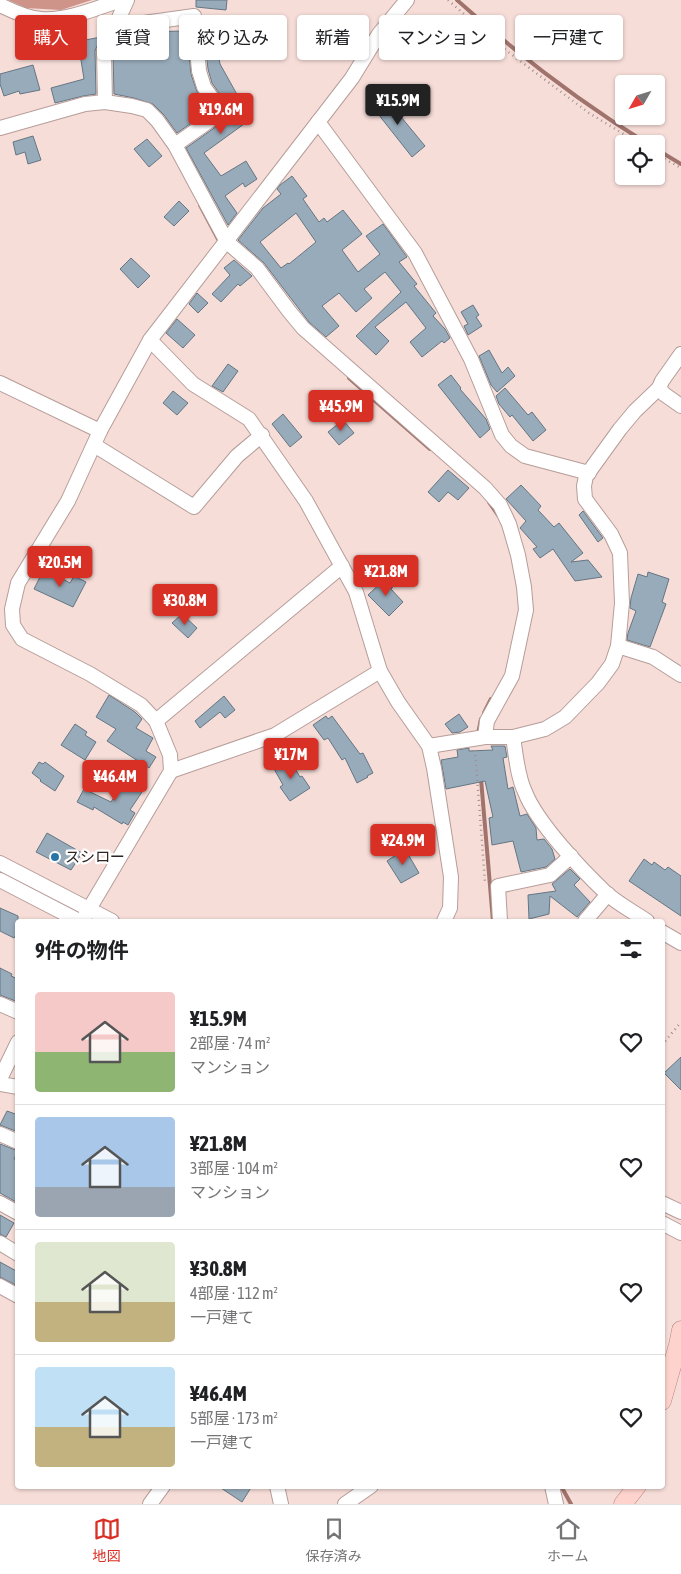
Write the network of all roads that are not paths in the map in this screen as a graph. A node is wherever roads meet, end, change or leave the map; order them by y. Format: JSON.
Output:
{"nodes":[{"id":1,"x":121,"y":0,"type":"edge"},
{"id":2,"x":127,"y":0,"type":"edge"},
{"id":3,"x":407,"y":0,"type":"edge"},
{"id":4,"x":0,"y":5,"type":"edge"},
{"id":5,"x":120,"y":15,"type":"edge"},
{"id":6,"x":169,"y":19,"type":"edge"},
{"id":7,"x":104,"y":60,"type":"edge"},
{"id":8,"x":105,"y":102,"type":"junction"},
{"id":9,"x":318,"y":122,"type":"junction"},
{"id":10,"x":0,"y":128,"type":"edge"},
{"id":11,"x":175,"y":146,"type":"junction"},
{"id":12,"x":225,"y":244,"type":"junction"},
{"id":13,"x":150,"y":340,"type":"junction"},
{"id":14,"x":681,"y":354,"type":"edge"},
{"id":15,"x":0,"y":383,"type":"edge"},
{"id":16,"x":660,"y":388,"type":"junction"},
{"id":17,"x":681,"y":406,"type":"edge"},
{"id":18,"x":100,"y":431,"type":"junction"},
{"id":19,"x":262,"y":435,"type":"junction"},
{"id":20,"x":94,"y":445,"type":"junction"},
{"id":21,"x":588,"y":473,"type":"junction"},
{"id":22,"x":342,"y":566,"type":"junction"},
{"id":23,"x":618,"y":646,"type":"junction"},
{"id":24,"x":380,"y":671,"type":"junction"},
{"id":25,"x":681,"y":676,"type":"edge"},
{"id":26,"x":156,"y":721,"type":"junction"},
{"id":27,"x":513,"y":736,"type":"junction"},
{"id":28,"x":479,"y":738,"type":"junction"},
{"id":29,"x":429,"y":746,"type":"junction"},
{"id":30,"x":172,"y":771,"type":"junction"},
{"id":31,"x":571,"y":856,"type":"junction"},
{"id":32,"x":0,"y":863,"type":"edge"},
{"id":33,"x":0,"y":880,"type":"edge"},
{"id":34,"x":608,"y":894,"type":"junction"},
{"id":35,"x":83,"y":917,"type":"edge"},
{"id":36,"x":98,"y":919,"type":"edge"},
{"id":37,"x":445,"y":919,"type":"edge"},
{"id":38,"x":500,"y":919,"type":"edge"},
{"id":39,"x":587,"y":919,"type":"edge"},
{"id":40,"x":644,"y":919,"type":"edge"},
{"id":41,"x":665,"y":934,"type":"edge"},
{"id":42,"x":681,"y":943,"type":"edge"},
{"id":43,"x":0,"y":1004,"type":"edge"},
{"id":44,"x":15,"y":1011,"type":"edge"},
{"id":45,"x":15,"y":1048,"type":"edge"},
{"id":46,"x":0,"y":1079,"type":"edge"},
{"id":47,"x":0,"y":1084,"type":"edge"},
{"id":48,"x":15,"y":1086,"type":"edge"},
{"id":49,"x":0,"y":1134,"type":"edge"},
{"id":50,"x":15,"y":1141,"type":"edge"},
{"id":51,"x":0,"y":1203,"type":"edge"},
{"id":52,"x":665,"y":1204,"type":"edge"},
{"id":53,"x":15,"y":1211,"type":"edge"},
{"id":54,"x":681,"y":1212,"type":"edge"},
{"id":55,"x":665,"y":1225,"type":"edge"},
{"id":56,"x":681,"y":1233,"type":"edge"},
{"id":57,"x":0,"y":1243,"type":"edge"},
{"id":58,"x":15,"y":1252,"type":"edge"},
{"id":59,"x":0,"y":1286,"type":"edge"},
{"id":60,"x":15,"y":1294,"type":"edge"},
{"id":61,"x":680,"y":1341,"type":"edge"},
{"id":62,"x":665,"y":1391,"type":"edge"},
{"id":63,"x":161,"y":1489,"type":"edge"},
{"id":64,"x":278,"y":1489,"type":"edge"},
{"id":65,"x":367,"y":1489,"type":"edge"},
{"id":66,"x":553,"y":1489,"type":"edge"},
{"id":67,"x":635,"y":1489,"type":"edge"},
{"id":68,"x":150,"y":1504,"type":"edge"},
{"id":69,"x":281,"y":1504,"type":"edge"},
{"id":70,"x":345,"y":1504,"type":"edge"},
{"id":71,"x":556,"y":1504,"type":"edge"},
{"id":72,"x":623,"y":1504,"type":"edge"}],
"edges":[{"from":1,"to":4,"type":"street"},
{"from":2,"to":5,"type":"street"},
{"from":3,"to":9,"type":"street"},
{"from":6,"to":11,"type":"street"},
{"from":7,"to":8,"type":"street"},
{"from":8,"to":10,"type":"street"},
{"from":8,"to":11,"type":"street"},
{"from":9,"to":12,"type":"street"},
{"from":9,"to":21,"type":"street"},
{"from":11,"to":12,"type":"street"},
{"from":12,"to":13,"type":"street"},
{"from":12,"to":28,"type":"street"},
{"from":13,"to":18,"type":"street"},
{"from":13,"to":19,"type":"street"},
{"from":14,"to":16,"type":"street"},
{"from":15,"to":18,"type":"street"},
{"from":16,"to":17,"type":"street"},
{"from":16,"to":21,"type":"street"},
{"from":18,"to":20,"type":"street"},
{"from":19,"to":20,"type":"street"},
{"from":19,"to":22,"type":"street"},
{"from":20,"to":26,"type":"street"},
{"from":21,"to":23,"type":"street"},
{"from":22,"to":24,"type":"street"},
{"from":22,"to":26,"type":"street"},
{"from":23,"to":25,"type":"street"},
{"from":23,"to":27,"type":"street"},
{"from":24,"to":29,"type":"street"},
{"from":24,"to":30,"type":"street"},
{"from":26,"to":30,"type":"street"},
{"from":27,"to":28,"type":"street"},
{"from":27,"to":31,"type":"street"},
{"from":28,"to":29,"type":"street"},
{"from":29,"to":37,"type":"street"},
{"from":30,"to":35,"type":"street"},
{"from":31,"to":34,"type":"street"},
{"from":31,"to":38,"type":"street"},
{"from":32,"to":35,"type":"street"},
{"from":33,"to":35,"type":"street"},
{"from":34,"to":39,"type":"street"},
{"from":34,"to":40,"type":"street"},
{"from":35,"to":36,"type":"street"},
{"from":41,"to":42,"type":"street"},
{"from":43,"to":44,"type":"street"},
{"from":45,"to":46,"type":"street"},
{"from":47,"to":48,"type":"street"},
{"from":49,"to":50,"type":"street"},
{"from":51,"to":53,"type":"street"},
{"from":52,"to":54,"type":"street"},
{"from":55,"to":56,"type":"street"},
{"from":57,"to":58,"type":"street"},
{"from":59,"to":60,"type":"street"},
{"from":61,"to":62,"type":"main road"},
{"from":63,"to":68,"type":"street"},
{"from":64,"to":69,"type":"street"},
{"from":65,"to":70,"type":"street"},
{"from":66,"to":71,"type":"street"},
{"from":67,"to":72,"type":"main road"}]}
